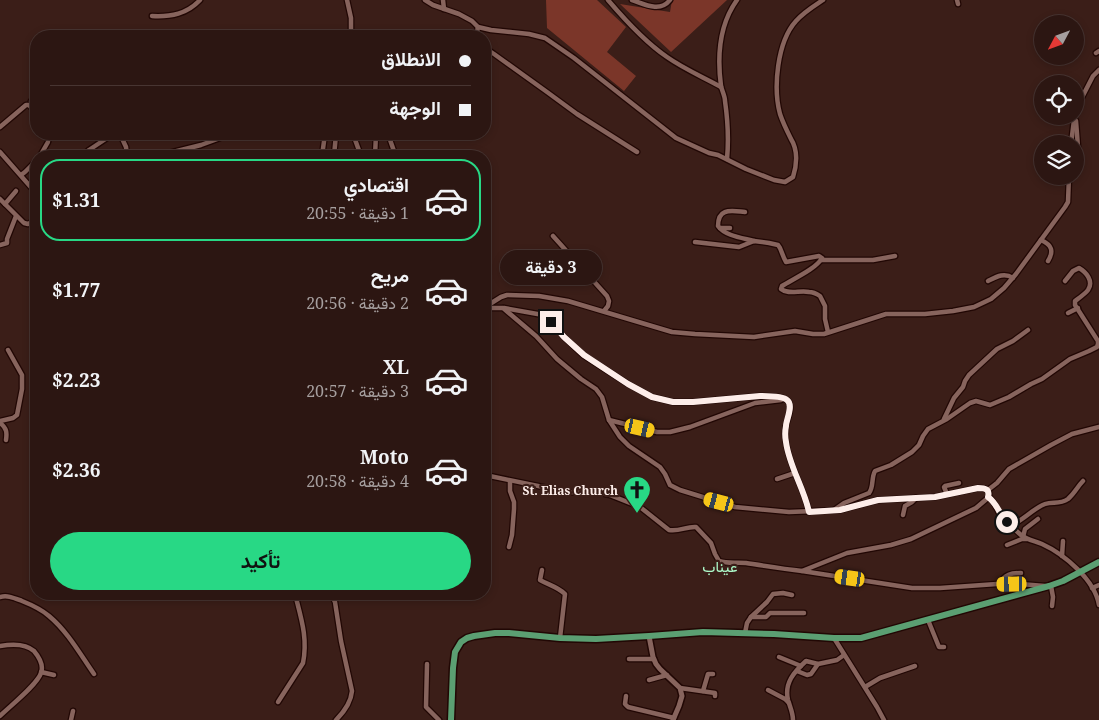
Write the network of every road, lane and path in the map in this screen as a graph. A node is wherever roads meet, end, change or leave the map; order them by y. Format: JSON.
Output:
{"nodes":[{"id":1,"x":200,"y":0,"type":"edge"},
{"id":2,"x":347,"y":0,"type":"edge"},
{"id":3,"x":425,"y":0,"type":"edge"},
{"id":4,"x":443,"y":0,"type":"edge"},
{"id":5,"x":608,"y":0,"type":"edge"},
{"id":6,"x":632,"y":0,"type":"edge"},
{"id":7,"x":670,"y":0,"type":"edge"},
{"id":8,"x":736,"y":0,"type":"edge"},
{"id":9,"x":824,"y":0,"type":"edge"},
{"id":10,"x":444,"y":9,"type":"junction"},
{"id":11,"x":152,"y":16,"type":"dead end"},
{"id":12,"x":478,"y":27,"type":"junction"},
{"id":13,"x":351,"y":30,"type":"edge"},
{"id":14,"x":477,"y":30,"type":"edge"},
{"id":15,"x":491,"y":53,"type":"edge"},
{"id":16,"x":1099,"y":70,"type":"edge"},
{"id":17,"x":721,"y":87,"type":"junction"},
{"id":18,"x":1084,"y":94,"type":"edge"},
{"id":19,"x":30,"y":106,"type":"edge"},
{"id":20,"x":0,"y":127,"type":"edge"},
{"id":21,"x":105,"y":140,"type":"edge"},
{"id":22,"x":215,"y":140,"type":"edge"},
{"id":23,"x":48,"y":142,"type":"dead end"},
{"id":24,"x":43,"y":150,"type":"edge"},
{"id":25,"x":90,"y":150,"type":"edge"},
{"id":26,"x":181,"y":150,"type":"edge"},
{"id":27,"x":0,"y":152,"type":"edge"},
{"id":28,"x":637,"y":152,"type":"dead end"},
{"id":29,"x":727,"y":159,"type":"junction"},
{"id":30,"x":30,"y":168,"type":"edge"},
{"id":31,"x":21,"y":175,"type":"junction"},
{"id":32,"x":1069,"y":185,"type":"edge"},
{"id":33,"x":30,"y":186,"type":"edge"},
{"id":34,"x":16,"y":191,"type":"dead end"},
{"id":35,"x":0,"y":199,"type":"edge"},
{"id":36,"x":5,"y":204,"type":"junction"},
{"id":37,"x":746,"y":212,"type":"dead end"},
{"id":38,"x":16,"y":216,"type":"junction"},
{"id":39,"x":30,"y":223,"type":"edge"},
{"id":40,"x":719,"y":228,"type":"junction"},
{"id":41,"x":730,"y":228,"type":"dead end"},
{"id":42,"x":553,"y":236,"type":"dead end"},
{"id":43,"x":1042,"y":240,"type":"junction"},
{"id":44,"x":754,"y":241,"type":"junction"},
{"id":45,"x":695,"y":242,"type":"dead end"},
{"id":46,"x":0,"y":245,"type":"edge"},
{"id":47,"x":895,"y":256,"type":"dead end"},
{"id":48,"x":821,"y":260,"type":"junction"},
{"id":49,"x":1048,"y":261,"type":"dead end"},
{"id":50,"x":1012,"y":278,"type":"junction"},
{"id":51,"x":988,"y":281,"type":"dead end"},
{"id":52,"x":1065,"y":281,"type":"dead end"},
{"id":53,"x":491,"y":304,"type":"edge"},
{"id":54,"x":491,"y":307,"type":"edge"},
{"id":55,"x":503,"y":308,"type":"junction"},
{"id":56,"x":1078,"y":308,"type":"junction"},
{"id":57,"x":604,"y":311,"type":"junction"},
{"id":58,"x":1068,"y":313,"type":"dead end"},
{"id":59,"x":1028,"y":330,"type":"dead end"},
{"id":60,"x":828,"y":332,"type":"junction"},
{"id":61,"x":8,"y":350,"type":"dead end"},
{"id":62,"x":787,"y":399,"type":"junction"},
{"id":63,"x":609,"y":420,"type":"junction"},
{"id":64,"x":944,"y":421,"type":"junction"},
{"id":65,"x":0,"y":422,"type":"edge"},
{"id":66,"x":1099,"y":427,"type":"edge"},
{"id":67,"x":6,"y":440,"type":"dead end"},
{"id":68,"x":795,"y":473,"type":"junction"},
{"id":69,"x":491,"y":477,"type":"edge"},
{"id":70,"x":776,"y":479,"type":"dead end"},
{"id":71,"x":510,"y":481,"type":"junction"},
{"id":72,"x":1083,"y":481,"type":"dead end"},
{"id":73,"x":958,"y":483,"type":"dead end"},
{"id":74,"x":988,"y":490,"type":"junction"},
{"id":75,"x":946,"y":494,"type":"junction"},
{"id":76,"x":988,"y":497,"type":"junction"},
{"id":77,"x":916,"y":498,"type":"junction"},
{"id":78,"x":834,"y":510,"type":"junction"},
{"id":79,"x":809,"y":512,"type":"junction"},
{"id":80,"x":903,"y":515,"type":"dead end"},
{"id":81,"x":1038,"y":519,"type":"dead end"},
{"id":82,"x":1011,"y":525,"type":"junction"},
{"id":83,"x":1026,"y":538,"type":"junction"},
{"id":84,"x":1063,"y":541,"type":"dead end"},
{"id":85,"x":1007,"y":545,"type":"dead end"},
{"id":86,"x":509,"y":547,"type":"dead end"},
{"id":87,"x":1062,"y":556,"type":"junction"},
{"id":88,"x":1099,"y":562,"type":"edge"},
{"id":89,"x":542,"y":570,"type":"dead end"},
{"id":90,"x":802,"y":571,"type":"junction"},
{"id":91,"x":1081,"y":572,"type":"junction"},
{"id":92,"x":1021,"y":573,"type":"dead end"},
{"id":93,"x":1000,"y":584,"type":"junction"},
{"id":94,"x":1099,"y":585,"type":"edge"},
{"id":95,"x":1050,"y":586,"type":"junction"},
{"id":96,"x":1091,"y":586,"type":"junction"},
{"id":97,"x":1086,"y":590,"type":"dead end"},
{"id":98,"x":792,"y":595,"type":"dead end"},
{"id":99,"x":0,"y":597,"type":"edge"},
{"id":100,"x":296,"y":600,"type":"edge"},
{"id":101,"x":334,"y":600,"type":"edge"},
{"id":102,"x":1099,"y":605,"type":"edge"},
{"id":103,"x":1052,"y":606,"type":"dead end"},
{"id":104,"x":804,"y":614,"type":"dead end"},
{"id":105,"x":751,"y":617,"type":"junction"},
{"id":106,"x":928,"y":620,"type":"junction"},
{"id":107,"x":745,"y":633,"type":"junction"},
{"id":108,"x":649,"y":636,"type":"junction"},
{"id":109,"x":560,"y":638,"type":"junction"},
{"id":110,"x":834,"y":638,"type":"junction"},
{"id":111,"x":0,"y":646,"type":"edge"},
{"id":112,"x":944,"y":647,"type":"dead end"},
{"id":113,"x":844,"y":655,"type":"junction"},
{"id":114,"x":778,"y":657,"type":"dead end"},
{"id":115,"x":629,"y":659,"type":"dead end"},
{"id":116,"x":654,"y":659,"type":"junction"},
{"id":117,"x":428,"y":664,"type":"dead end"},
{"id":118,"x":818,"y":664,"type":"junction"},
{"id":119,"x":801,"y":666,"type":"junction"},
{"id":120,"x":915,"y":666,"type":"dead end"},
{"id":121,"x":797,"y":671,"type":"junction"},
{"id":122,"x":41,"y":672,"type":"junction"},
{"id":123,"x":94,"y":674,"type":"dead end"},
{"id":124,"x":713,"y":674,"type":"dead end"},
{"id":125,"x":54,"y":675,"type":"dead end"},
{"id":126,"x":667,"y":675,"type":"junction"},
{"id":127,"x":649,"y":680,"type":"dead end"},
{"id":128,"x":865,"y":687,"type":"junction"},
{"id":129,"x":680,"y":688,"type":"junction"},
{"id":130,"x":768,"y":690,"type":"dead end"},
{"id":131,"x":703,"y":691,"type":"junction"},
{"id":132,"x":626,"y":696,"type":"dead end"},
{"id":133,"x":715,"y":696,"type":"dead end"},
{"id":134,"x":278,"y":702,"type":"dead end"},
{"id":135,"x":790,"y":704,"type":"junction"},
{"id":136,"x":73,"y":711,"type":"dead end"},
{"id":137,"x":0,"y":716,"type":"edge"},
{"id":138,"x":675,"y":719,"type":"edge"},
{"id":139,"x":71,"y":720,"type":"edge"},
{"id":140,"x":336,"y":720,"type":"edge"},
{"id":141,"x":439,"y":720,"type":"edge"},
{"id":142,"x":451,"y":720,"type":"edge"},
{"id":143,"x":792,"y":720,"type":"edge"},
{"id":144,"x":884,"y":720,"type":"edge"}],
"edges":[{"from":1,"to":11,"type":"street"},
{"from":2,"to":13,"type":"street"},
{"from":3,"to":10,"type":"street"},
{"from":4,"to":10,"type":"street"},
{"from":5,"to":17,"type":"street"},
{"from":6,"to":7,"type":"street"},
{"from":8,"to":17,"type":"street"},
{"from":9,"to":29,"type":"street"},
{"from":10,"to":12,"type":"street"},
{"from":12,"to":14,"type":"street"},
{"from":12,"to":29,"type":"street"},
{"from":15,"to":28,"type":"street"},
{"from":16,"to":18,"type":"street"},
{"from":17,"to":29,"type":"street"},
{"from":19,"to":20,"type":"street"},
{"from":21,"to":25,"type":"street"},
{"from":22,"to":26,"type":"street"},
{"from":23,"to":24,"type":"street"},
{"from":27,"to":31,"type":"street"},
{"from":30,"to":31,"type":"street"},
{"from":31,"to":33,"type":"street"},
{"from":32,"to":43,"type":"street"},
{"from":34,"to":36,"type":"street"},
{"from":35,"to":36,"type":"street"},
{"from":36,"to":38,"type":"street"},
{"from":37,"to":40,"type":"street"},
{"from":38,"to":39,"type":"street"},
{"from":38,"to":46,"type":"street"},
{"from":40,"to":41,"type":"street"},
{"from":40,"to":44,"type":"street"},
{"from":42,"to":57,"type":"street"},
{"from":43,"to":49,"type":"street"},
{"from":43,"to":50,"type":"street"},
{"from":44,"to":45,"type":"street"},
{"from":44,"to":48,"type":"street"},
{"from":47,"to":48,"type":"street"},
{"from":48,"to":60,"type":"street"},
{"from":50,"to":51,"type":"street"},
{"from":50,"to":60,"type":"street"},
{"from":52,"to":56,"type":"street"},
{"from":53,"to":57,"type":"street"},
{"from":54,"to":55,"type":"street"},
{"from":55,"to":62,"type":"street"},
{"from":55,"to":63,"type":"street"},
{"from":56,"to":58,"type":"street"},
{"from":56,"to":64,"type":"street"},
{"from":57,"to":60,"type":"street"},
{"from":59,"to":64,"type":"street"},
{"from":61,"to":65,"type":"street"},
{"from":62,"to":63,"type":"street"},
{"from":62,"to":68,"type":"street"},
{"from":63,"to":79,"type":"street"},
{"from":64,"to":78,"type":"street"},
{"from":65,"to":67,"type":"street"},
{"from":66,"to":74,"type":"street"},
{"from":68,"to":70,"type":"street"},
{"from":68,"to":79,"type":"street"},
{"from":69,"to":71,"type":"street"},
{"from":71,"to":86,"type":"street"},
{"from":71,"to":90,"type":"street"},
{"from":72,"to":82,"type":"street"},
{"from":73,"to":75,"type":"street"},
{"from":74,"to":75,"type":"street"},
{"from":74,"to":76,"type":"street"},
{"from":75,"to":77,"type":"street"},
{"from":76,"to":82,"type":"street"},
{"from":76,"to":90,"type":"street"},
{"from":77,"to":78,"type":"street"},
{"from":77,"to":80,"type":"street"},
{"from":78,"to":79,"type":"street"},
{"from":81,"to":83,"type":"street"},
{"from":82,"to":83,"type":"street"},
{"from":83,"to":85,"type":"street"},
{"from":83,"to":87,"type":"street"},
{"from":84,"to":87,"type":"street"},
{"from":87,"to":91,"type":"street"},
{"from":88,"to":91,"type":"main road"},
{"from":89,"to":109,"type":"street"},
{"from":90,"to":93,"type":"street"},
{"from":91,"to":95,"type":"main road"},
{"from":91,"to":96,"type":"street"},
{"from":92,"to":93,"type":"street"},
{"from":93,"to":95,"type":"street"},
{"from":94,"to":96,"type":"street"},
{"from":95,"to":103,"type":"street"},
{"from":95,"to":106,"type":"main road"},
{"from":96,"to":97,"type":"street"},
{"from":96,"to":102,"type":"street"},
{"from":98,"to":105,"type":"street"},
{"from":99,"to":123,"type":"street"},
{"from":100,"to":134,"type":"street"},
{"from":101,"to":140,"type":"street"},
{"from":104,"to":105,"type":"street"},
{"from":105,"to":107,"type":"street"},
{"from":106,"to":110,"type":"main road"},
{"from":106,"to":112,"type":"street"},
{"from":107,"to":108,"type":"main road"},
{"from":107,"to":110,"type":"main road"},
{"from":108,"to":109,"type":"main road"},
{"from":108,"to":116,"type":"street"},
{"from":109,"to":142,"type":"main road"},
{"from":110,"to":113,"type":"street"},
{"from":111,"to":122,"type":"street"},
{"from":113,"to":118,"type":"street"},
{"from":113,"to":128,"type":"street"},
{"from":114,"to":119,"type":"street"},
{"from":115,"to":116,"type":"street"},
{"from":116,"to":126,"type":"street"},
{"from":117,"to":141,"type":"street"},
{"from":118,"to":119,"type":"street"},
{"from":118,"to":121,"type":"street"},
{"from":119,"to":121,"type":"street"},
{"from":120,"to":128,"type":"street"},
{"from":121,"to":135,"type":"street"},
{"from":122,"to":125,"type":"street"},
{"from":122,"to":137,"type":"street"},
{"from":124,"to":131,"type":"street"},
{"from":126,"to":127,"type":"street"},
{"from":126,"to":129,"type":"street"},
{"from":128,"to":144,"type":"street"},
{"from":129,"to":131,"type":"street"},
{"from":129,"to":138,"type":"street"},
{"from":130,"to":135,"type":"street"},
{"from":131,"to":133,"type":"street"},
{"from":132,"to":138,"type":"street"},
{"from":135,"to":143,"type":"street"},
{"from":136,"to":139,"type":"street"}]}
